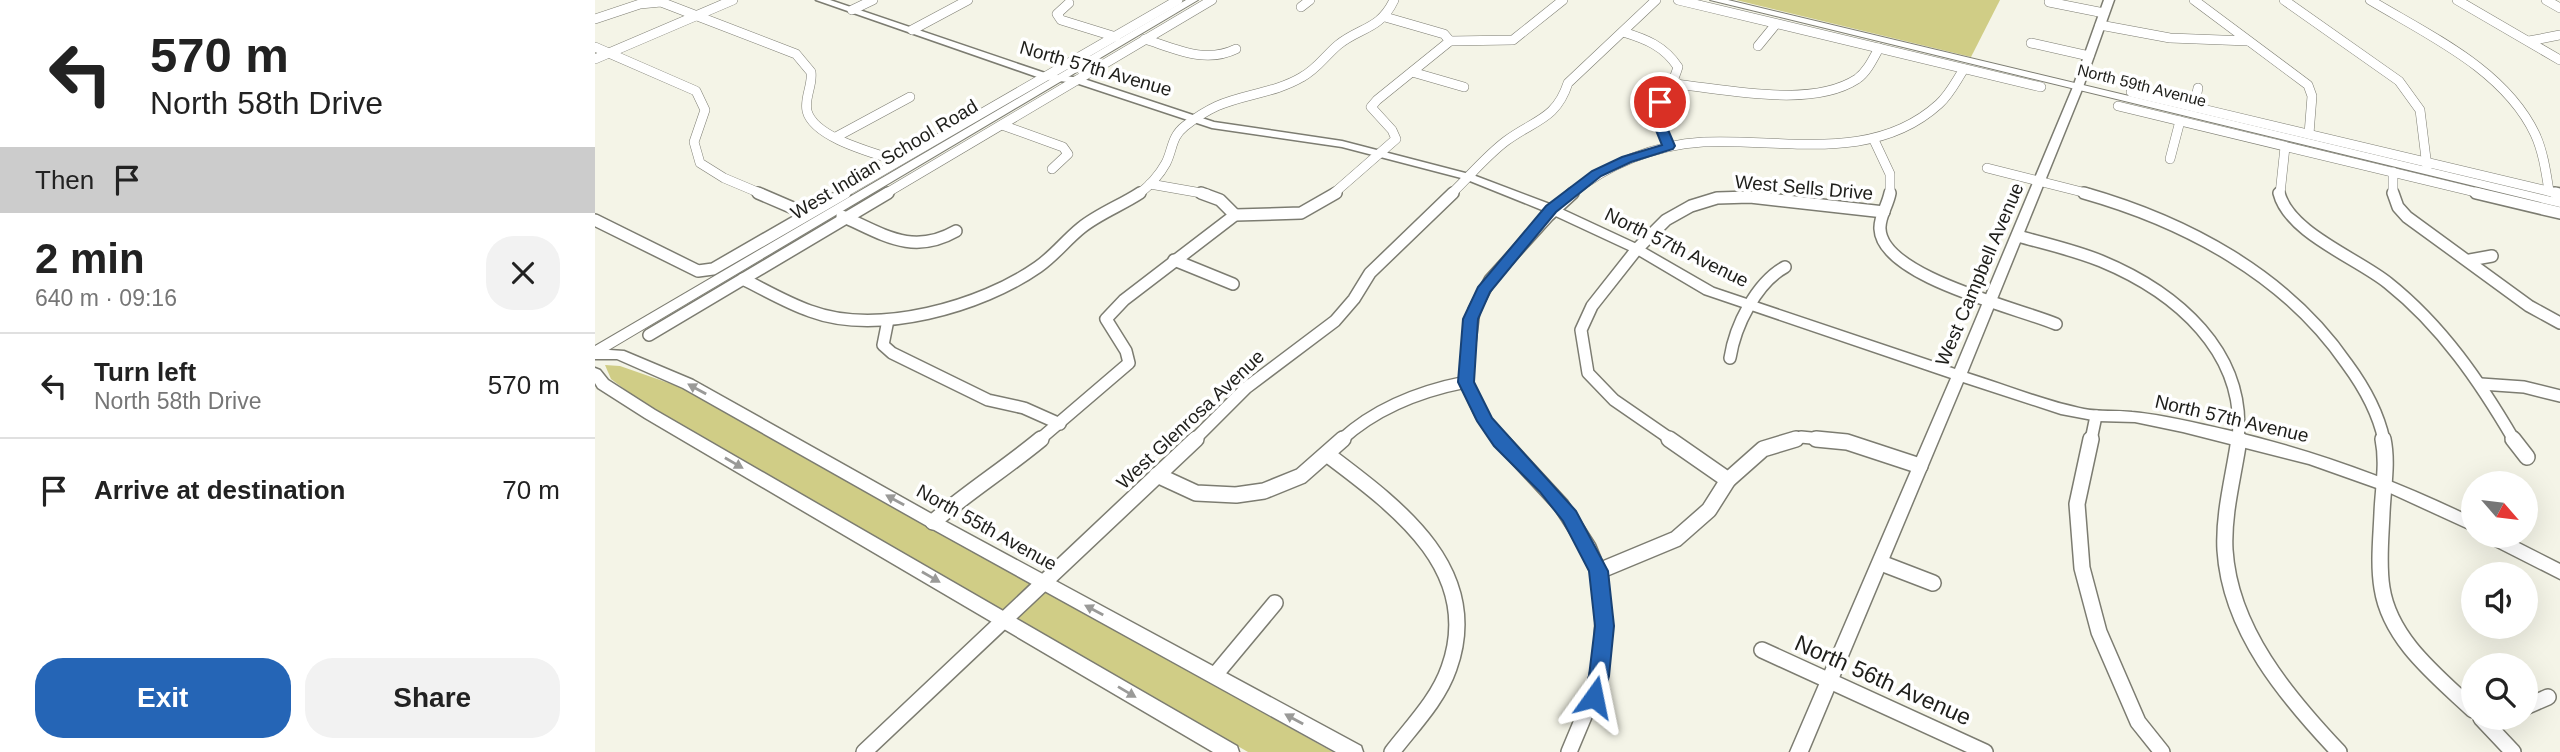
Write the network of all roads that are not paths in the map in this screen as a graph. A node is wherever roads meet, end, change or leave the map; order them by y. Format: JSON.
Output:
{"nodes":[{"id":1,"x":733,"y":0,"type":"edge"},
{"id":2,"x":821,"y":0,"type":"edge"},
{"id":3,"x":873,"y":0,"type":"edge"},
{"id":4,"x":968,"y":0,"type":"edge"},
{"id":5,"x":1178,"y":0,"type":"edge"},
{"id":6,"x":1193,"y":0,"type":"edge"},
{"id":7,"x":1212,"y":0,"type":"edge"},
{"id":8,"x":1310,"y":0,"type":"edge"},
{"id":9,"x":1394,"y":0,"type":"edge"},
{"id":10,"x":1563,"y":0,"type":"edge"},
{"id":11,"x":1656,"y":0,"type":"edge"},
{"id":12,"x":1678,"y":0,"type":"edge"},
{"id":13,"x":1715,"y":0,"type":"edge"},
{"id":14,"x":2194,"y":0,"type":"edge"},
{"id":15,"x":2284,"y":0,"type":"edge"},
{"id":16,"x":2370,"y":0,"type":"edge"},
{"id":17,"x":2457,"y":0,"type":"edge"},
{"id":18,"x":2546,"y":0,"type":"edge"},
{"id":19,"x":653,"y":2,"type":"joint"},
{"id":20,"x":2049,"y":2,"type":"dead end"},
{"id":21,"x":1069,"y":3,"type":"dead end"},
{"id":22,"x":1301,"y":7,"type":"dead end"},
{"id":23,"x":2560,"y":8,"type":"edge"},
{"id":24,"x":852,"y":10,"type":"junction"},
{"id":25,"x":2104,"y":13,"type":"edge"},
{"id":26,"x":695,"y":17,"type":"junction"},
{"id":27,"x":1385,"y":17,"type":"junction"},
{"id":28,"x":595,"y":19,"type":"edge"},
{"id":29,"x":1776,"y":24,"type":"junction"},
{"id":30,"x":912,"y":30,"type":"junction"},
{"id":31,"x":1623,"y":32,"type":"junction"},
{"id":32,"x":2560,"y":35,"type":"edge"},
{"id":33,"x":1116,"y":37,"type":"junction"},
{"id":34,"x":1145,"y":39,"type":"junction"},
{"id":35,"x":1450,"y":41,"type":"junction"},
{"id":36,"x":2249,"y":41,"type":"junction"},
{"id":37,"x":2529,"y":41,"type":"junction"},
{"id":38,"x":2031,"y":43,"type":"dead end"},
{"id":39,"x":1758,"y":46,"type":"dead end"},
{"id":40,"x":595,"y":47,"type":"edge"},
{"id":41,"x":1879,"y":48,"type":"junction"},
{"id":42,"x":1236,"y":49,"type":"dead end"},
{"id":43,"x":609,"y":53,"type":"junction"},
{"id":44,"x":2089,"y":56,"type":"junction"},
{"id":45,"x":595,"y":59,"type":"edge"},
{"id":46,"x":2560,"y":60,"type":"edge"},
{"id":47,"x":1964,"y":69,"type":"junction"},
{"id":48,"x":1412,"y":72,"type":"junction"},
{"id":49,"x":1053,"y":77,"type":"junction"},
{"id":50,"x":1077,"y":80,"type":"junction"},
{"id":51,"x":1674,"y":84,"type":"junction"},
{"id":52,"x":1464,"y":87,"type":"dead end"},
{"id":53,"x":2041,"y":87,"type":"dead end"},
{"id":54,"x":2078,"y":87,"type":"junction"},
{"id":55,"x":2198,"y":88,"type":"dead end"},
{"id":56,"x":2131,"y":92,"type":"dead end"},
{"id":57,"x":910,"y":97,"type":"dead end"},
{"id":58,"x":2118,"y":106,"type":"dead end"},
{"id":59,"x":2194,"y":107,"type":"junction"},
{"id":60,"x":1195,"y":119,"type":"junction"},
{"id":61,"x":2180,"y":121,"type":"junction"},
{"id":62,"x":1002,"y":125,"type":"junction"},
{"id":63,"x":2309,"y":134,"type":"junction"},
{"id":64,"x":836,"y":137,"type":"junction"},
{"id":65,"x":1874,"y":140,"type":"junction"},
{"id":66,"x":1669,"y":146,"type":"junction"},
{"id":67,"x":2285,"y":147,"type":"junction"},
{"id":68,"x":1382,"y":153,"type":"junction"},
{"id":69,"x":2170,"y":159,"type":"dead end"},
{"id":70,"x":898,"y":161,"type":"junction"},
{"id":71,"x":2427,"y":167,"type":"junction"},
{"id":72,"x":1987,"y":168,"type":"dead end"},
{"id":73,"x":1052,"y":169,"type":"dead end"},
{"id":74,"x":2393,"y":172,"type":"junction"},
{"id":75,"x":1469,"y":177,"type":"junction"},
{"id":76,"x":2039,"y":182,"type":"junction"},
{"id":77,"x":1150,"y":184,"type":"junction"},
{"id":78,"x":2549,"y":191,"type":"junction"},
{"id":79,"x":2560,"y":194,"type":"edge"},
{"id":80,"x":2560,"y":203,"type":"edge"},
{"id":81,"x":1551,"y":209,"type":"junction"},
{"id":82,"x":1884,"y":212,"type":"junction"},
{"id":83,"x":2560,"y":213,"type":"edge"},
{"id":84,"x":807,"y":214,"type":"junction"},
{"id":85,"x":839,"y":215,"type":"junction"},
{"id":86,"x":1235,"y":215,"type":"junction"},
{"id":87,"x":595,"y":220,"type":"edge"},
{"id":88,"x":956,"y":231,"type":"dead end"},
{"id":89,"x":2018,"y":236,"type":"junction"},
{"id":90,"x":1637,"y":249,"type":"junction"},
{"id":91,"x":2492,"y":256,"type":"dead end"},
{"id":92,"x":1174,"y":260,"type":"junction"},
{"id":93,"x":2470,"y":260,"type":"junction"},
{"id":94,"x":1785,"y":267,"type":"dead end"},
{"id":95,"x":743,"y":279,"type":"junction"},
{"id":96,"x":1233,"y":284,"type":"dead end"},
{"id":97,"x":1991,"y":300,"type":"junction"},
{"id":98,"x":1750,"y":306,"type":"junction"},
{"id":99,"x":888,"y":320,"type":"junction"},
{"id":100,"x":2560,"y":323,"type":"edge"},
{"id":101,"x":2056,"y":324,"type":"dead end"},
{"id":102,"x":649,"y":335,"type":"dead end"},
{"id":103,"x":595,"y":354,"type":"edge"},
{"id":104,"x":1730,"y":358,"type":"dead end"},
{"id":105,"x":595,"y":373,"type":"edge"},
{"id":106,"x":1957,"y":377,"type":"junction"},
{"id":107,"x":1466,"y":382,"type":"junction"},
{"id":108,"x":2481,"y":384,"type":"junction"},
{"id":109,"x":2560,"y":396,"type":"edge"},
{"id":110,"x":2096,"y":416,"type":"junction"},
{"id":111,"x":1060,"y":424,"type":"junction"},
{"id":112,"x":2239,"y":437,"type":"junction"},
{"id":113,"x":1328,"y":455,"type":"junction"},
{"id":114,"x":2527,"y":457,"type":"dead end"},
{"id":115,"x":1920,"y":466,"type":"junction"},
{"id":116,"x":1157,"y":475,"type":"junction"},
{"id":117,"x":1728,"y":480,"type":"junction"},
{"id":118,"x":2382,"y":483,"type":"junction"},
{"id":119,"x":2461,"y":520,"type":"edge"},
{"id":120,"x":933,"y":522,"type":"junction"},
{"id":121,"x":2514,"y":548,"type":"edge"},
{"id":122,"x":1881,"y":563,"type":"junction"},
{"id":123,"x":1599,"y":571,"type":"junction"},
{"id":124,"x":2560,"y":572,"type":"edge"},
{"id":125,"x":1043,"y":583,"type":"junction"},
{"id":126,"x":1933,"y":583,"type":"dead end"},
{"id":127,"x":1275,"y":603,"type":"dead end"},
{"id":128,"x":1004,"y":619,"type":"junction"},
{"id":129,"x":1762,"y":650,"type":"dead end"},
{"id":130,"x":1215,"y":675,"type":"junction"},
{"id":131,"x":1830,"y":680,"type":"junction"},
{"id":132,"x":2548,"y":697,"type":"dead end"},
{"id":133,"x":2461,"y":698,"type":"edge"},
{"id":134,"x":2538,"y":701,"type":"edge"},
{"id":135,"x":2497,"y":730,"type":"edge"},
{"id":136,"x":864,"y":752,"type":"edge"},
{"id":137,"x":1230,"y":752,"type":"edge"},
{"id":138,"x":1354,"y":752,"type":"edge"},
{"id":139,"x":1392,"y":752,"type":"edge"},
{"id":140,"x":1569,"y":752,"type":"edge"},
{"id":141,"x":1799,"y":752,"type":"edge"},
{"id":142,"x":1985,"y":752,"type":"edge"},
{"id":143,"x":2162,"y":752,"type":"edge"},
{"id":144,"x":2339,"y":752,"type":"edge"},
{"id":145,"x":2514,"y":752,"type":"edge"}],
"edges":[{"from":1,"to":26,"type":"street"},
{"from":2,"to":24,"type":"street","name":"North 57th Avenue"},
{"from":3,"to":24,"type":"street"},
{"from":4,"to":30,"type":"street"},
{"from":5,"to":33,"type":"street","name":"West Indian School Road"},
{"from":6,"to":49,"type":"main road","name":"West Indian School Road"},
{"from":7,"to":34,"type":"street","name":"West Indian School Road"},
{"from":8,"to":22,"type":"street"},
{"from":9,"to":27,"type":"street"},
{"from":10,"to":35,"type":"street"},
{"from":11,"to":31,"type":"street","name":"West Glenrosa Avenue"},
{"from":12,"to":29,"type":"street"},
{"from":13,"to":54,"type":"main road","name":"North 59th Avenue"},
{"from":14,"to":36,"type":"street"},
{"from":15,"to":71,"type":"street"},
{"from":16,"to":78,"type":"street"},
{"from":17,"to":37,"type":"street"},
{"from":18,"to":23,"type":"street"},
{"from":19,"to":26,"type":"street"},
{"from":19,"to":28,"type":"street"},
{"from":20,"to":25,"type":"street"},
{"from":21,"to":33,"type":"street"},
{"from":24,"to":30,"type":"street","name":"North 57th Avenue"},
{"from":25,"to":36,"type":"street"},
{"from":25,"to":44,"type":"street","name":"West Campbell Avenue"},
{"from":26,"to":43,"type":"street"},
{"from":26,"to":64,"type":"street"},
{"from":27,"to":35,"type":"street"},
{"from":27,"to":60,"type":"street"},
{"from":29,"to":39,"type":"street"},
{"from":29,"to":41,"type":"street"},
{"from":30,"to":49,"type":"street","name":"North 57th Avenue"},
{"from":31,"to":51,"type":"street"},
{"from":31,"to":75,"type":"street","name":"West Glenrosa Avenue"},
{"from":32,"to":37,"type":"street"},
{"from":33,"to":49,"type":"street","name":"West Indian School Road"},
{"from":34,"to":42,"type":"street"},
{"from":34,"to":50,"type":"street","name":"West Indian School Road"},
{"from":35,"to":48,"type":"street"},
{"from":36,"to":63,"type":"street"},
{"from":37,"to":46,"type":"street"},
{"from":38,"to":44,"type":"street"},
{"from":40,"to":43,"type":"street"},
{"from":41,"to":47,"type":"street"},
{"from":41,"to":51,"type":"street"},
{"from":43,"to":45,"type":"street"},
{"from":43,"to":84,"type":"street"},
{"from":44,"to":54,"type":"street","name":"West Campbell Avenue"},
{"from":47,"to":53,"type":"street"},
{"from":47,"to":65,"type":"street"},
{"from":48,"to":52,"type":"street"},
{"from":48,"to":68,"type":"street"},
{"from":49,"to":50,"type":"street","name":"North 57th Avenue"},
{"from":49,"to":70,"type":"street","name":"West Indian School Road"},
{"from":49,"to":85,"type":"main road","name":"West Indian School Road"},
{"from":50,"to":60,"type":"street","name":"North 57th Avenue"},
{"from":50,"to":62,"type":"street","name":"West Indian School Road"},
{"from":51,"to":66,"type":"street"},
{"from":54,"to":71,"type":"main road","name":"North 59th Avenue"},
{"from":54,"to":76,"type":"street","name":"West Campbell Avenue"},
{"from":55,"to":59,"type":"street"},
{"from":56,"to":59,"type":"street","name":"North 59th Avenue"},
{"from":57,"to":64,"type":"street"},
{"from":58,"to":61,"type":"street","name":"North 59th Avenue"},
{"from":59,"to":63,"type":"street","name":"North 59th Avenue"},
{"from":60,"to":68,"type":"street","name":"North 57th Avenue"},
{"from":60,"to":77,"type":"street"},
{"from":61,"to":67,"type":"street","name":"North 59th Avenue"},
{"from":61,"to":69,"type":"street"},
{"from":62,"to":73,"type":"street"},
{"from":62,"to":85,"type":"street","name":"West Indian School Road"},
{"from":63,"to":71,"type":"street","name":"North 59th Avenue"},
{"from":64,"to":70,"type":"street"},
{"from":65,"to":66,"type":"street"},
{"from":65,"to":82,"type":"street"},
{"from":66,"to":81,"type":"street"},
{"from":67,"to":74,"type":"street","name":"North 59th Avenue"},
{"from":67,"to":108,"type":"street"},
{"from":68,"to":75,"type":"street","name":"North 57th Avenue"},
{"from":68,"to":86,"type":"street"},
{"from":70,"to":84,"type":"street","name":"West Indian School Road"},
{"from":71,"to":78,"type":"street","name":"North 59th Avenue"},
{"from":71,"to":80,"type":"main road","name":"North 59th Avenue"},
{"from":72,"to":76,"type":"street"},
{"from":74,"to":83,"type":"street","name":"North 59th Avenue"},
{"from":74,"to":93,"type":"street"},
{"from":75,"to":81,"type":"street","name":"North 57th Avenue"},
{"from":75,"to":116,"type":"street","name":"West Glenrosa Avenue"},
{"from":76,"to":89,"type":"street","name":"West Campbell Avenue"},
{"from":76,"to":118,"type":"street"},
{"from":77,"to":86,"type":"street"},
{"from":77,"to":99,"type":"street"},
{"from":78,"to":79,"type":"street","name":"North 59th Avenue"},
{"from":81,"to":90,"type":"street","name":"North 57th Avenue"},
{"from":81,"to":107,"type":"street"},
{"from":82,"to":90,"type":"street","name":"West Sells Drive"},
{"from":82,"to":97,"type":"street"},
{"from":84,"to":87,"type":"street","name":"West Indian School Road"},
{"from":85,"to":88,"type":"street"},
{"from":85,"to":95,"type":"street","name":"West Indian School Road"},
{"from":85,"to":103,"type":"main road","name":"West Indian School Road"},
{"from":86,"to":92,"type":"street"},
{"from":89,"to":97,"type":"street","name":"West Campbell Avenue"},
{"from":89,"to":112,"type":"street"},
{"from":90,"to":98,"type":"street","name":"North 57th Avenue"},
{"from":90,"to":117,"type":"street","name":"West Sells Drive"},
{"from":91,"to":93,"type":"street"},
{"from":92,"to":96,"type":"street"},
{"from":92,"to":111,"type":"street"},
{"from":93,"to":100,"type":"street"},
{"from":94,"to":98,"type":"street"},
{"from":95,"to":99,"type":"street"},
{"from":95,"to":102,"type":"street","name":"West Indian School Road"},
{"from":97,"to":101,"type":"street"},
{"from":97,"to":106,"type":"street","name":"West Campbell Avenue"},
{"from":98,"to":104,"type":"street"},
{"from":98,"to":106,"type":"street","name":"North 57th Avenue"},
{"from":99,"to":111,"type":"street"},
{"from":120,"to":103,"type":"street","name":"North 55th Avenue","one_way":true},
{"from":105,"to":128,"type":"street","one_way":true},
{"from":106,"to":110,"type":"street","name":"North 57th Avenue"},
{"from":106,"to":115,"type":"street","name":"West Campbell Avenue"},
{"from":107,"to":113,"type":"street"},
{"from":107,"to":123,"type":"street"},
{"from":108,"to":109,"type":"street"},
{"from":108,"to":114,"type":"street"},
{"from":110,"to":112,"type":"street","name":"North 57th Avenue"},
{"from":110,"to":143,"type":"street"},
{"from":111,"to":120,"type":"street"},
{"from":112,"to":118,"type":"street","name":"North 57th Avenue"},
{"from":112,"to":144,"type":"street"},
{"from":113,"to":116,"type":"street"},
{"from":113,"to":139,"type":"street"},
{"from":115,"to":117,"type":"street"},
{"from":115,"to":122,"type":"street","name":"West Campbell Avenue"},
{"from":116,"to":125,"type":"street","name":"West Glenrosa Avenue"},
{"from":117,"to":123,"type":"street"},
{"from":118,"to":119,"type":"street","name":"North 57th Avenue"},
{"from":118,"to":133,"type":"street"},
{"from":120,"to":125,"type":"street","name":"North 55th Avenue"},
{"from":121,"to":124,"type":"street"},
{"from":122,"to":126,"type":"street"},
{"from":122,"to":131,"type":"street","name":"West Campbell Avenue"},
{"from":123,"to":140,"type":"street"},
{"from":125,"to":128,"type":"street","name":"West Glenrosa Avenue"},
{"from":130,"to":125,"type":"street","name":"North 55th Avenue","one_way":true},
{"from":127,"to":130,"type":"street"},
{"from":128,"to":136,"type":"street","name":"West Glenrosa Avenue"},
{"from":128,"to":137,"type":"street","one_way":true},
{"from":129,"to":131,"type":"street","name":"North 56th Avenue"},
{"from":138,"to":130,"type":"street","name":"North 55th Avenue","one_way":true},
{"from":131,"to":141,"type":"street","name":"West Campbell Avenue"},
{"from":131,"to":142,"type":"street","name":"North 56th Avenue"},
{"from":132,"to":134,"type":"street"},
{"from":135,"to":145,"type":"street"}]}
